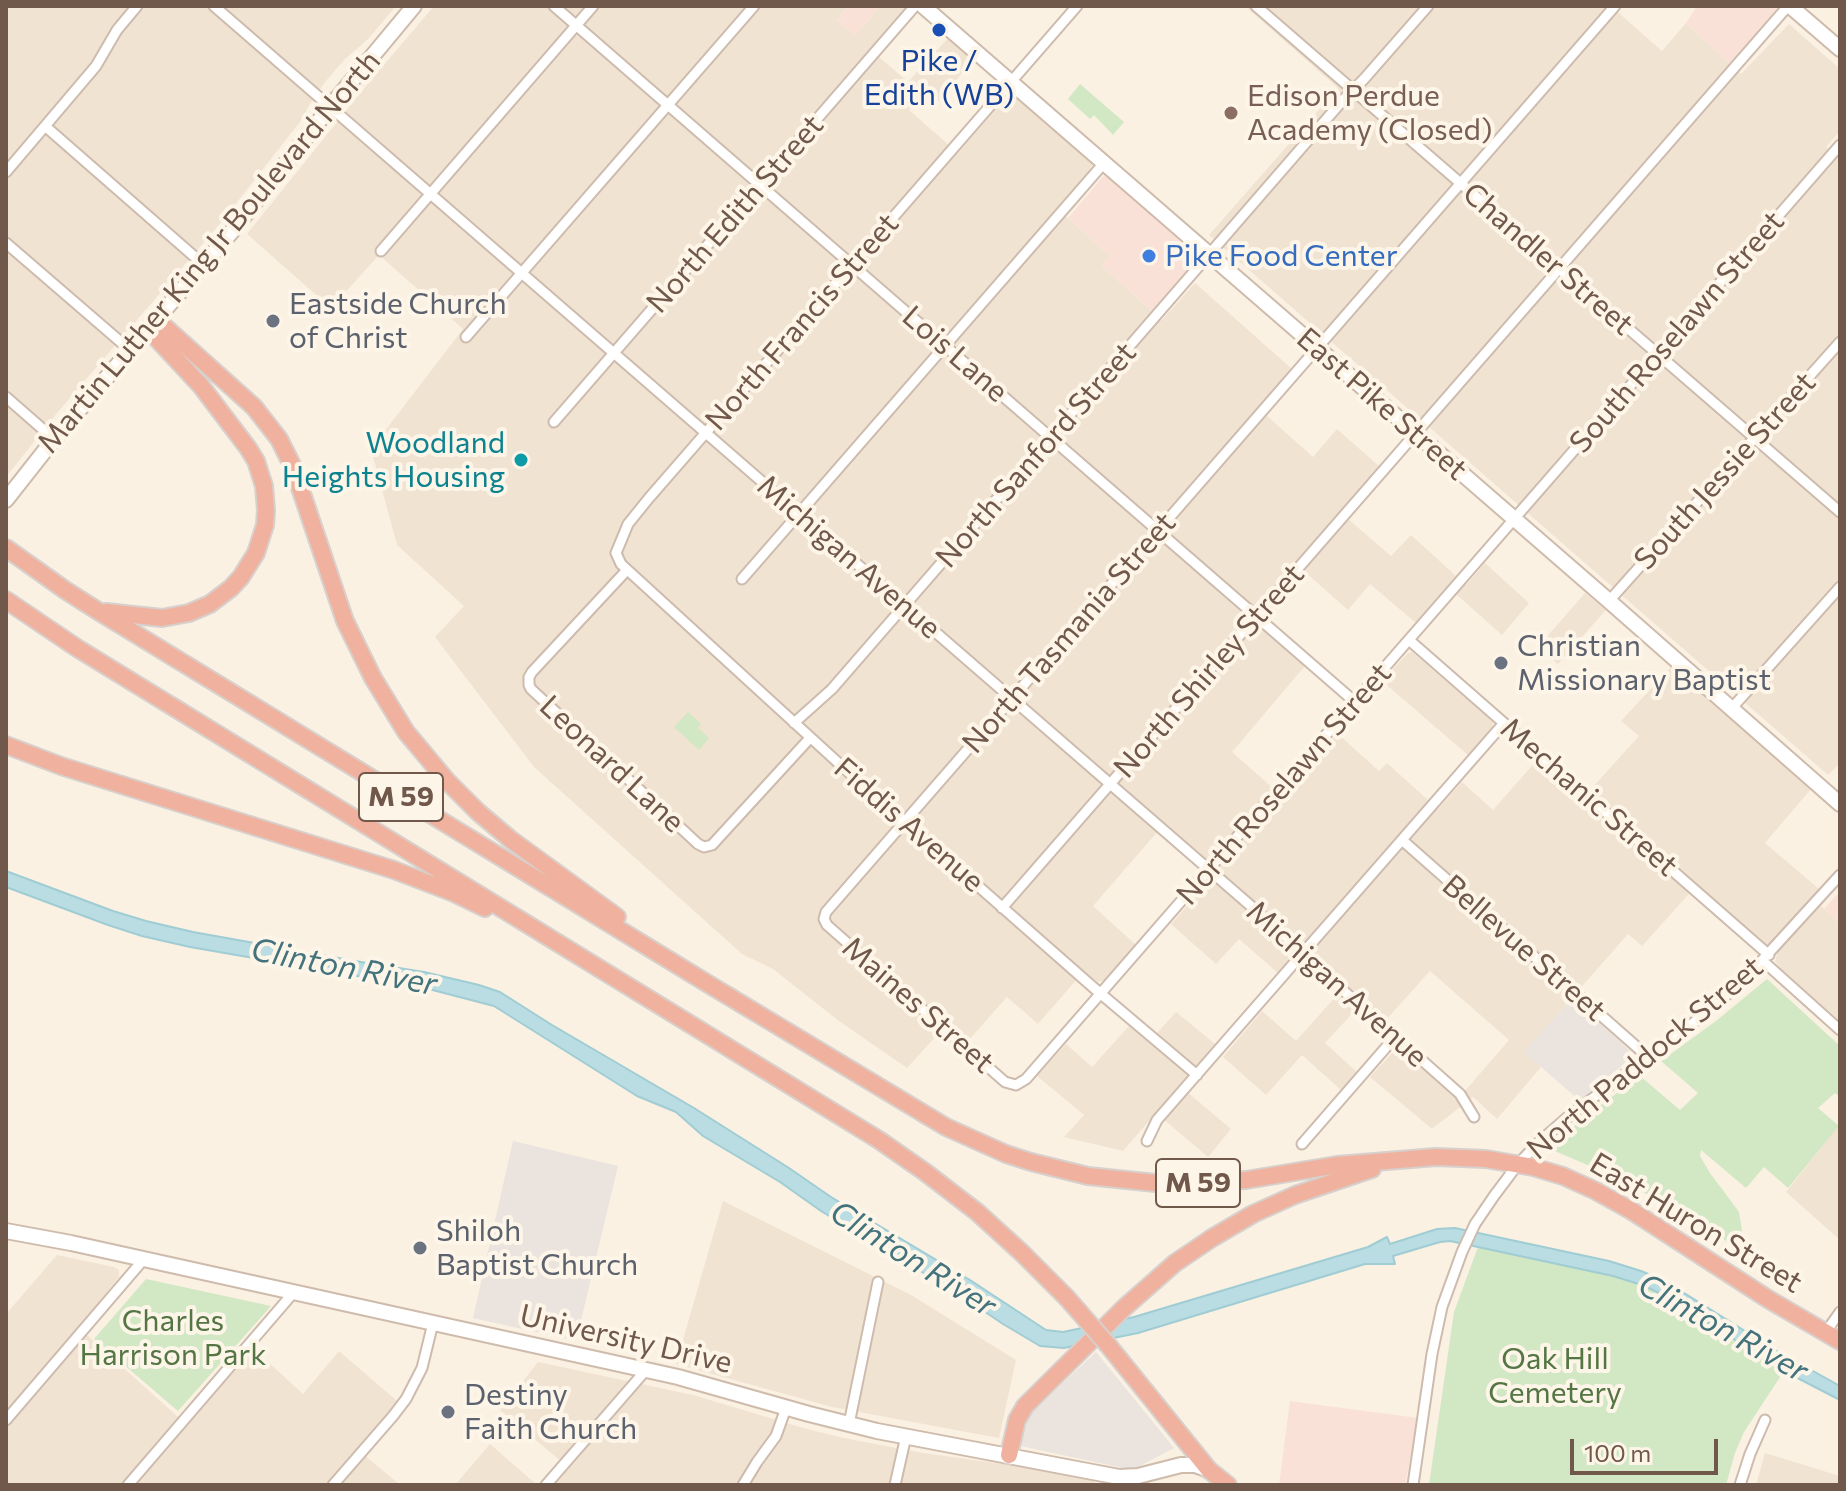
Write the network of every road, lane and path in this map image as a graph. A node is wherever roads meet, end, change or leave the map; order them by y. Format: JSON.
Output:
{"nodes":[{"id":1,"x":137,"y":6,"type":"edge"},
{"id":2,"x":414,"y":6,"type":"edge"},
{"id":3,"x":554,"y":6,"type":"edge"},
{"id":4,"x":593,"y":6,"type":"edge"},
{"id":5,"x":754,"y":6,"type":"edge"},
{"id":6,"x":915,"y":6,"type":"edge"},
{"id":7,"x":923,"y":6,"type":"edge"},
{"id":8,"x":1077,"y":6,"type":"edge"},
{"id":9,"x":1256,"y":6,"type":"edge"},
{"id":10,"x":1428,"y":6,"type":"edge"},
{"id":11,"x":1615,"y":6,"type":"edge"},
{"id":12,"x":1789,"y":6,"type":"edge"},
{"id":13,"x":216,"y":7,"type":"edge"},
{"id":14,"x":576,"y":25,"type":"junction"},
{"id":15,"x":1840,"y":49,"type":"edge"},
{"id":16,"x":1011,"y":82,"type":"junction"},
{"id":17,"x":1353,"y":89,"type":"junction"},
{"id":18,"x":668,"y":105,"type":"junction"},
{"id":19,"x":330,"y":107,"type":"junction"},
{"id":20,"x":45,"y":126,"type":"junction"},
{"id":21,"x":1840,"y":145,"type":"edge"},
{"id":22,"x":1104,"y":163,"type":"junction"},
{"id":23,"x":6,"y":172,"type":"edge"},
{"id":24,"x":1461,"y":183,"type":"junction"},
{"id":25,"x":760,"y":185,"type":"junction"},
{"id":26,"x":430,"y":193,"type":"junction"},
{"id":27,"x":6,"y":243,"type":"edge"},
{"id":28,"x":381,"y":251,"type":"dead end"},
{"id":29,"x":1210,"y":254,"type":"junction"},
{"id":30,"x":204,"y":265,"type":"junction"},
{"id":31,"x":852,"y":265,"type":"junction"},
{"id":32,"x":1559,"y":269,"type":"junction"},
{"id":33,"x":522,"y":273,"type":"junction"},
{"id":34,"x":152,"y":324,"type":"junction"},
{"id":35,"x":466,"y":337,"type":"dead end"},
{"id":36,"x":1840,"y":342,"type":"edge"},
{"id":37,"x":945,"y":345,"type":"junction"},
{"id":38,"x":1317,"y":347,"type":"junction"},
{"id":39,"x":130,"y":350,"type":"junction"},
{"id":40,"x":614,"y":353,"type":"junction"},
{"id":41,"x":1658,"y":354,"type":"junction"},
{"id":42,"x":6,"y":397,"type":"edge"},
{"id":43,"x":554,"y":422,"type":"dead end"},
{"id":44,"x":706,"y":433,"type":"junction"},
{"id":45,"x":1416,"y":433,"type":"junction"},
{"id":46,"x":1052,"y":437,"type":"junction"},
{"id":47,"x":1754,"y":438,"type":"junction"},
{"id":48,"x":54,"y":439,"type":"junction"},
{"id":49,"x":6,"y":500,"type":"edge"},
{"id":50,"x":1840,"y":512,"type":"edge"},
{"id":51,"x":799,"y":513,"type":"junction"},
{"id":52,"x":1514,"y":519,"type":"junction"},
{"id":53,"x":1158,"y":531,"type":"junction"},
{"id":54,"x":9,"y":550,"type":"edge"},
{"id":55,"x":627,"y":570,"type":"junction"},
{"id":56,"x":742,"y":579,"type":"dead end"},
{"id":57,"x":1840,"y":587,"type":"edge"},
{"id":58,"x":6,"y":600,"type":"edge"},
{"id":59,"x":1609,"y":601,"type":"junction"},
{"id":60,"x":905,"y":605,"type":"junction"},
{"id":61,"x":98,"y":611,"type":"junction"},
{"id":62,"x":1257,"y":617,"type":"junction"},
{"id":63,"x":1409,"y":640,"type":"junction"},
{"id":64,"x":1012,"y":698,"type":"junction"},
{"id":65,"x":1355,"y":702,"type":"junction"},
{"id":66,"x":1732,"y":708,"type":"junction"},
{"id":67,"x":794,"y":723,"type":"junction"},
{"id":68,"x":1504,"y":723,"type":"junction"},
{"id":69,"x":810,"y":738,"type":"junction"},
{"id":70,"x":6,"y":745,"type":"edge"},
{"id":71,"x":1111,"y":784,"type":"junction"},
{"id":72,"x":1840,"y":804,"type":"edge"},
{"id":73,"x":904,"y":822,"type":"junction"},
{"id":74,"x":1402,"y":840,"type":"junction"},
{"id":75,"x":1209,"y":870,"type":"junction"},
{"id":76,"x":1840,"y":875,"type":"edge"},
{"id":77,"x":1002,"y":908,"type":"junction"},
{"id":78,"x":824,"y":919,"type":"joint"},
{"id":79,"x":528,"y":924,"type":"junction"},
{"id":80,"x":1303,"y":953,"type":"junction"},
{"id":81,"x":1766,"y":958,"type":"junction"},
{"id":82,"x":705,"y":982,"type":"junction"},
{"id":83,"x":1101,"y":994,"type":"junction"},
{"id":84,"x":1840,"y":1030,"type":"edge"},
{"id":85,"x":1395,"y":1037,"type":"junction"},
{"id":86,"x":1647,"y":1056,"type":"junction"},
{"id":87,"x":1197,"y":1075,"type":"junction"},
{"id":88,"x":1016,"y":1085,"type":"joint"},
{"id":89,"x":1474,"y":1117,"type":"dead end"},
{"id":90,"x":1147,"y":1141,"type":"dead end"},
{"id":91,"x":1302,"y":1144,"type":"dead end"},
{"id":92,"x":1392,"y":1162,"type":"junction"},
{"id":93,"x":1518,"y":1164,"type":"junction"},
{"id":94,"x":6,"y":1231,"type":"edge"},
{"id":95,"x":144,"y":1259,"type":"junction"},
{"id":96,"x":878,"y":1282,"type":"dead end"},
{"id":97,"x":294,"y":1292,"type":"junction"},
{"id":98,"x":1840,"y":1312,"type":"edge"},
{"id":99,"x":433,"y":1323,"type":"junction"},
{"id":100,"x":1832,"y":1337,"type":"edge"},
{"id":101,"x":646,"y":1370,"type":"junction"},
{"id":102,"x":786,"y":1408,"type":"junction"},
{"id":103,"x":6,"y":1420,"type":"edge"},
{"id":104,"x":1765,"y":1420,"type":"dead end"},
{"id":105,"x":849,"y":1424,"type":"junction"},
{"id":106,"x":906,"y":1436,"type":"junction"},
{"id":107,"x":1009,"y":1455,"type":"junction"},
{"id":108,"x":1209,"y":1470,"type":"junction"},
{"id":109,"x":128,"y":1485,"type":"edge"},
{"id":110,"x":333,"y":1485,"type":"edge"},
{"id":111,"x":546,"y":1485,"type":"edge"},
{"id":112,"x":743,"y":1485,"type":"edge"},
{"id":113,"x":895,"y":1485,"type":"edge"},
{"id":114,"x":1228,"y":1485,"type":"edge"},
{"id":115,"x":1413,"y":1485,"type":"edge"},
{"id":116,"x":1740,"y":1485,"type":"edge"}],
"edges":[{"from":1,"to":20,"type":"street"},
{"from":2,"to":19,"type":"main road","name":"Martin Luther King Jr Boulevard North"},
{"from":3,"to":14,"type":"street","name":"Lois Lane"},
{"from":4,"to":14,"type":"street"},
{"from":5,"to":18,"type":"street"},
{"from":6,"to":25,"type":"street","name":"North Edith Street"},
{"from":7,"to":16,"type":"main road","name":"East Pike Street"},
{"from":8,"to":16,"type":"street","name":"North Francis Street"},
{"from":9,"to":17,"type":"street","name":"Chandler Street"},
{"from":10,"to":17,"type":"street","name":"North Sanford Street"},
{"from":11,"to":24,"type":"street","name":"North Tasmania Street"},
{"from":12,"to":15,"type":"main road"},
{"from":12,"to":32,"type":"street","name":"North Shirley Street"},
{"from":13,"to":19,"type":"street","name":"Michigan Avenue"},
{"from":14,"to":18,"type":"street","name":"Lois Lane"},
{"from":14,"to":26,"type":"street"},
{"from":16,"to":22,"type":"main road","name":"East Pike Street"},
{"from":16,"to":31,"type":"street","name":"North Francis Street"},
{"from":17,"to":24,"type":"street","name":"Chandler Street"},
{"from":17,"to":29,"type":"street","name":"North Sanford Street"},
{"from":18,"to":25,"type":"street","name":"Lois Lane"},
{"from":18,"to":33,"type":"street"},
{"from":19,"to":26,"type":"street","name":"Michigan Avenue"},
{"from":19,"to":30,"type":"main road","name":"Martin Luther King Jr Boulevard North"},
{"from":20,"to":23,"type":"street"},
{"from":20,"to":30,"type":"street"},
{"from":21,"to":41,"type":"street","name":"South Roselawn Street"},
{"from":22,"to":29,"type":"main road","name":"East Pike Street"},
{"from":22,"to":37,"type":"street"},
{"from":24,"to":32,"type":"street","name":"Chandler Street"},
{"from":24,"to":38,"type":"street","name":"North Tasmania Street"},
{"from":25,"to":31,"type":"street","name":"Lois Lane"},
{"from":25,"to":40,"type":"street","name":"North Edith Street"},
{"from":26,"to":28,"type":"street"},
{"from":26,"to":33,"type":"street","name":"Michigan Avenue"},
{"from":27,"to":39,"type":"street"},
{"from":29,"to":38,"type":"main road","name":"East Pike Street"},
{"from":29,"to":46,"type":"street","name":"North Sanford Street"},
{"from":30,"to":34,"type":"main road","name":"Martin Luther King Jr Boulevard North"},
{"from":31,"to":37,"type":"street","name":"Lois Lane"},
{"from":31,"to":44,"type":"street","name":"North Francis Street"},
{"from":32,"to":41,"type":"street","name":"Chandler Street"},
{"from":32,"to":45,"type":"street","name":"North Shirley Street"},
{"from":33,"to":35,"type":"street"},
{"from":33,"to":40,"type":"street","name":"Michigan Avenue"},
{"from":34,"to":39,"type":"main road","name":"Martin Luther King Jr Boulevard North"},
{"from":34,"to":61,"type":"highway"},
{"from":34,"to":82,"type":"highway"},
{"from":36,"to":47,"type":"street","name":"South Jessie Street"},
{"from":37,"to":46,"type":"street","name":"Lois Lane"},
{"from":37,"to":51,"type":"street"},
{"from":38,"to":45,"type":"main road","name":"East Pike Street"},
{"from":38,"to":53,"type":"street","name":"North Tasmania Street"},
{"from":39,"to":48,"type":"main road","name":"Martin Luther King Jr Boulevard North"},
{"from":40,"to":43,"type":"street","name":"North Edith Street"},
{"from":40,"to":44,"type":"street","name":"Michigan Avenue"},
{"from":41,"to":47,"type":"street","name":"Chandler Street"},
{"from":41,"to":52,"type":"street","name":"South Roselawn Street"},
{"from":42,"to":48,"type":"street"},
{"from":44,"to":51,"type":"street","name":"Michigan Avenue"},
{"from":44,"to":55,"type":"street","name":"North Francis Street"},
{"from":45,"to":52,"type":"main road","name":"East Pike Street"},
{"from":45,"to":62,"type":"street","name":"North Shirley Street"},
{"from":46,"to":53,"type":"street","name":"Lois Lane"},
{"from":46,"to":60,"type":"street","name":"North Sanford Street"},
{"from":47,"to":50,"type":"street","name":"Chandler Street"},
{"from":47,"to":59,"type":"street","name":"South Jessie Street"},
{"from":48,"to":49,"type":"main road","name":"Martin Luther King Jr Boulevard North"},
{"from":51,"to":56,"type":"street"},
{"from":51,"to":60,"type":"street","name":"Michigan Avenue"},
{"from":52,"to":59,"type":"main road","name":"East Pike Street"},
{"from":52,"to":63,"type":"street","name":"North Roselawn Street"},
{"from":53,"to":62,"type":"street","name":"Lois Lane"},
{"from":53,"to":64,"type":"street","name":"North Tasmania Street"},
{"from":54,"to":61,"type":"highway","number":"M 59"},
{"from":55,"to":67,"type":"street","name":"Fiddis Avenue"},
{"from":55,"to":69,"type":"street","name":"Leonard Lane"},
{"from":57,"to":66,"type":"street"},
{"from":58,"to":79,"type":"highway","number":"M 59"},
{"from":59,"to":66,"type":"main road","name":"East Pike Street"},
{"from":60,"to":64,"type":"street","name":"Michigan Avenue"},
{"from":60,"to":67,"type":"street","name":"North Sanford Street"},
{"from":61,"to":82,"type":"highway","number":"M 59"},
{"from":62,"to":65,"type":"street","name":"Lois Lane"},
{"from":62,"to":71,"type":"street","name":"North Shirley Street"},
{"from":63,"to":65,"type":"street","name":"North Roselawn Street"},
{"from":63,"to":68,"type":"street","name":"Mechanic Street"},
{"from":64,"to":71,"type":"street","name":"Michigan Avenue"},
{"from":64,"to":73,"type":"street","name":"North Tasmania Street"},
{"from":65,"to":75,"type":"street","name":"North Roselawn Street"},
{"from":66,"to":72,"type":"main road","name":"East Pike Street"},
{"from":67,"to":69,"type":"street","name":"Fiddis Avenue"},
{"from":68,"to":74,"type":"street"},
{"from":68,"to":81,"type":"street","name":"Mechanic Street"},
{"from":69,"to":73,"type":"street","name":"Fiddis Avenue"},
{"from":70,"to":79,"type":"highway"},
{"from":71,"to":75,"type":"street","name":"Michigan Avenue"},
{"from":71,"to":77,"type":"street","name":"North Shirley Street"},
{"from":73,"to":77,"type":"street","name":"Fiddis Avenue"},
{"from":73,"to":78,"type":"street","name":"North Tasmania Street"},
{"from":74,"to":80,"type":"street"},
{"from":74,"to":86,"type":"street","name":"Bellevue Street"},
{"from":75,"to":80,"type":"street","name":"Michigan Avenue"},
{"from":75,"to":83,"type":"street","name":"North Roselawn Street"},
{"from":76,"to":81,"type":"street","name":"North Paddock Street"},
{"from":77,"to":83,"type":"street","name":"Fiddis Avenue"},
{"from":78,"to":88,"type":"street","name":"Maines Street"},
{"from":79,"to":108,"type":"highway","number":"M 59","bridge":true},
{"from":80,"to":85,"type":"street","name":"Michigan Avenue"},
{"from":80,"to":87,"type":"street"},
{"from":81,"to":84,"type":"street","name":"Mechanic Street"},
{"from":81,"to":86,"type":"street","name":"North Paddock Street"},
{"from":82,"to":92,"type":"highway","number":"M 59"},
{"from":83,"to":87,"type":"street","name":"Fiddis Avenue"},
{"from":83,"to":88,"type":"street","name":"North Roselawn Street"},
{"from":85,"to":89,"type":"street","name":"Michigan Avenue"},
{"from":85,"to":91,"type":"street"},
{"from":86,"to":93,"type":"street","name":"North Paddock Street"},
{"from":87,"to":90,"type":"street"},
{"from":92,"to":93,"type":"highway","number":"M 59"},
{"from":92,"to":107,"type":"highway"},
{"from":93,"to":100,"type":"highway","name":"East Huron Street","number":"M 59"},
{"from":93,"to":115,"type":"street","name":"North Paddock Street"},
{"from":94,"to":95,"type":"main road","name":"University Drive"},
{"from":95,"to":97,"type":"main road","name":"University Drive"},
{"from":95,"to":103,"type":"street"},
{"from":96,"to":105,"type":"street"},
{"from":97,"to":99,"type":"main road","name":"University Drive"},
{"from":97,"to":109,"type":"street"},
{"from":98,"to":100,"type":"street"},
{"from":99,"to":101,"type":"main road","name":"University Drive"},
{"from":99,"to":110,"type":"street"},
{"from":101,"to":102,"type":"main road","name":"University Drive"},
{"from":101,"to":111,"type":"street"},
{"from":102,"to":105,"type":"main road","name":"University Drive"},
{"from":102,"to":112,"type":"street"},
{"from":104,"to":116,"type":"street"},
{"from":105,"to":106,"type":"main road","name":"University Drive"},
{"from":106,"to":107,"type":"main road","name":"University Drive"},
{"from":106,"to":113,"type":"street"},
{"from":107,"to":108,"type":"main road","name":"University Drive"},
{"from":108,"to":114,"type":"highway","number":"M 59"}]}
